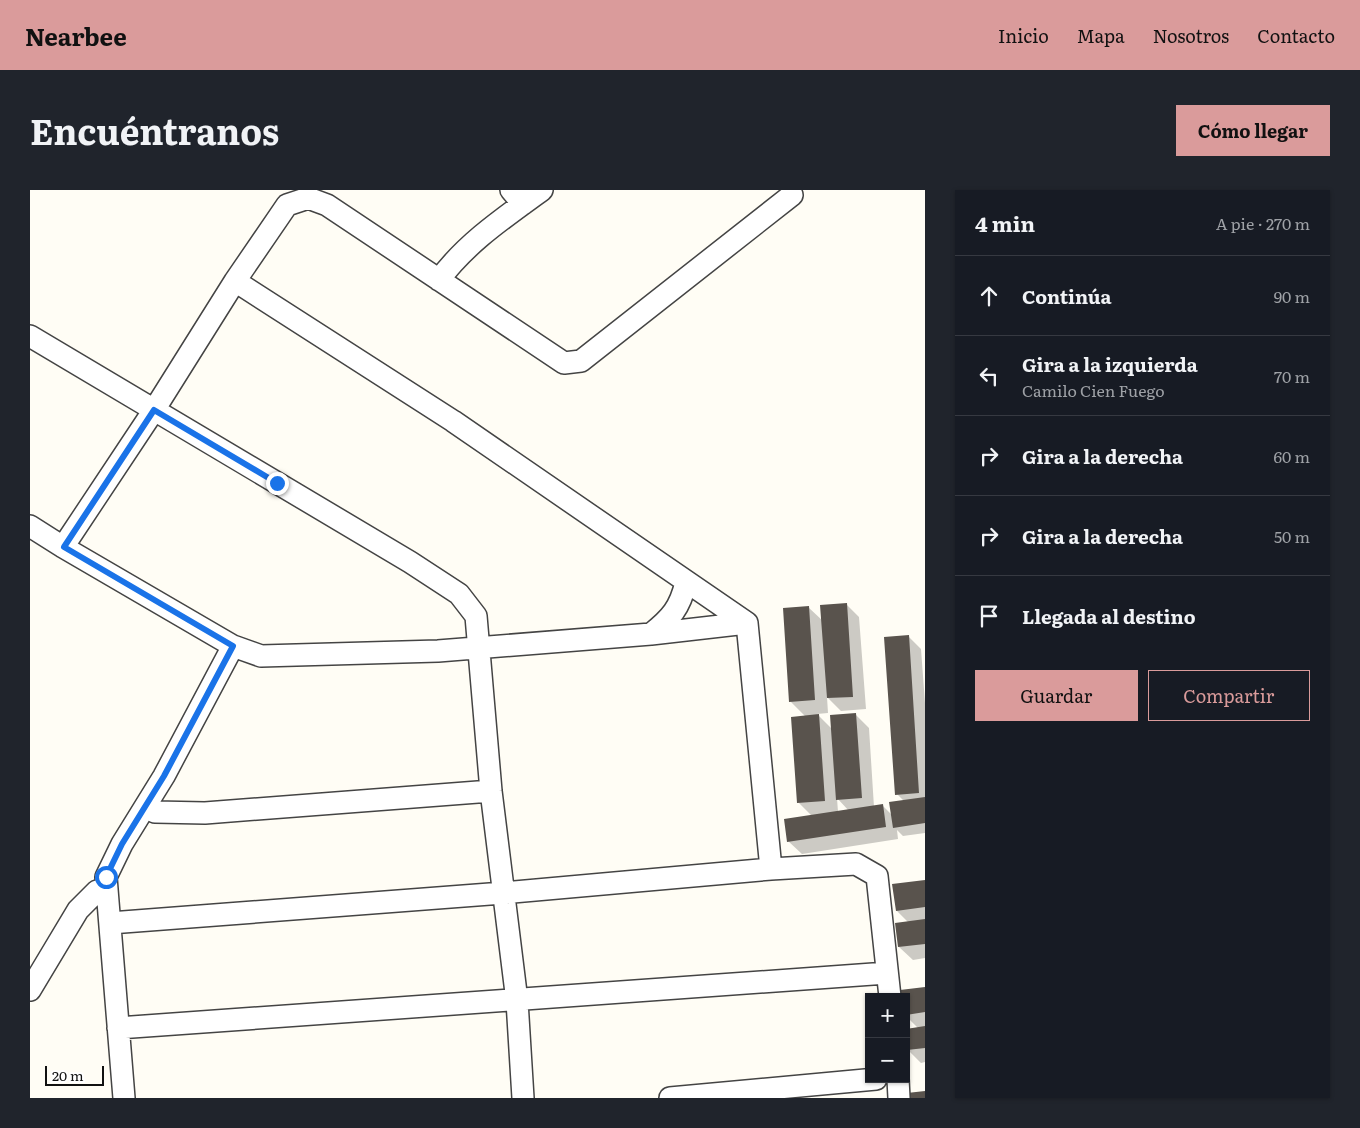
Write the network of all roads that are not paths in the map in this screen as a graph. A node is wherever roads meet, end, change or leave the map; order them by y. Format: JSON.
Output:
{"nodes":[{"id":1,"x":542,"y":190,"type":"edge"},
{"id":2,"x":792,"y":195,"type":"dead end"},
{"id":3,"x":517,"y":197,"type":"edge"},
{"id":4,"x":439,"y":280,"type":"junction"},
{"id":5,"x":235,"y":281,"type":"junction"},
{"id":6,"x":30,"y":336,"type":"edge"},
{"id":7,"x":154,"y":410,"type":"junction"},
{"id":8,"x":30,"y":526,"type":"edge"},
{"id":9,"x":64,"y":547,"type":"junction"},
{"id":10,"x":686,"y":582,"type":"junction"},
{"id":11,"x":747,"y":623,"type":"junction"},
{"id":12,"x":651,"y":634,"type":"junction"},
{"id":13,"x":233,"y":646,"type":"junction"},
{"id":14,"x":479,"y":647,"type":"junction"},
{"id":15,"x":491,"y":790,"type":"junction"},
{"id":16,"x":145,"y":807,"type":"junction"},
{"id":17,"x":771,"y":869,"type":"junction"},
{"id":18,"x":107,"y":889,"type":"junction"},
{"id":19,"x":503,"y":894,"type":"junction"},
{"id":20,"x":110,"y":923,"type":"junction"},
{"id":21,"x":887,"y":973,"type":"junction"},
{"id":22,"x":30,"y":990,"type":"edge"},
{"id":23,"x":890,"y":993,"type":"edge"},
{"id":24,"x":517,"y":1001,"type":"junction"},
{"id":25,"x":118,"y":1028,"type":"junction"},
{"id":26,"x":865,"y":1080,"type":"edge"},
{"id":27,"x":898,"y":1083,"type":"edge"},
{"id":28,"x":124,"y":1098,"type":"edge"},
{"id":29,"x":523,"y":1098,"type":"edge"},
{"id":30,"x":670,"y":1098,"type":"edge"},
{"id":31,"x":899,"y":1098,"type":"edge"}],
"edges":[{"from":1,"to":3,"type":"street"},
{"from":2,"to":4,"type":"street"},
{"from":3,"to":4,"type":"street"},
{"from":4,"to":5,"type":"street"},
{"from":5,"to":7,"type":"street"},
{"from":5,"to":10,"type":"street"},
{"from":6,"to":7,"type":"street"},
{"from":7,"to":9,"type":"street"},
{"from":7,"to":14,"type":"street"},
{"from":8,"to":9,"type":"street"},
{"from":9,"to":13,"type":"street"},
{"from":10,"to":11,"type":"street"},
{"from":10,"to":12,"type":"street"},
{"from":11,"to":12,"type":"street"},
{"from":11,"to":17,"type":"street"},
{"from":12,"to":14,"type":"street"},
{"from":13,"to":14,"type":"street"},
{"from":13,"to":16,"type":"street"},
{"from":14,"to":15,"type":"street"},
{"from":15,"to":16,"type":"street"},
{"from":15,"to":19,"type":"street"},
{"from":16,"to":18,"type":"street"},
{"from":17,"to":19,"type":"street"},
{"from":17,"to":21,"type":"street"},
{"from":18,"to":20,"type":"street"},
{"from":18,"to":22,"type":"street"},
{"from":19,"to":20,"type":"street"},
{"from":19,"to":24,"type":"street"},
{"from":20,"to":25,"type":"street"},
{"from":21,"to":23,"type":"street"},
{"from":21,"to":24,"type":"street"},
{"from":24,"to":25,"type":"street"},
{"from":24,"to":29,"type":"street"},
{"from":25,"to":28,"type":"street"},
{"from":26,"to":30,"type":"street"},
{"from":27,"to":31,"type":"street"}]}
